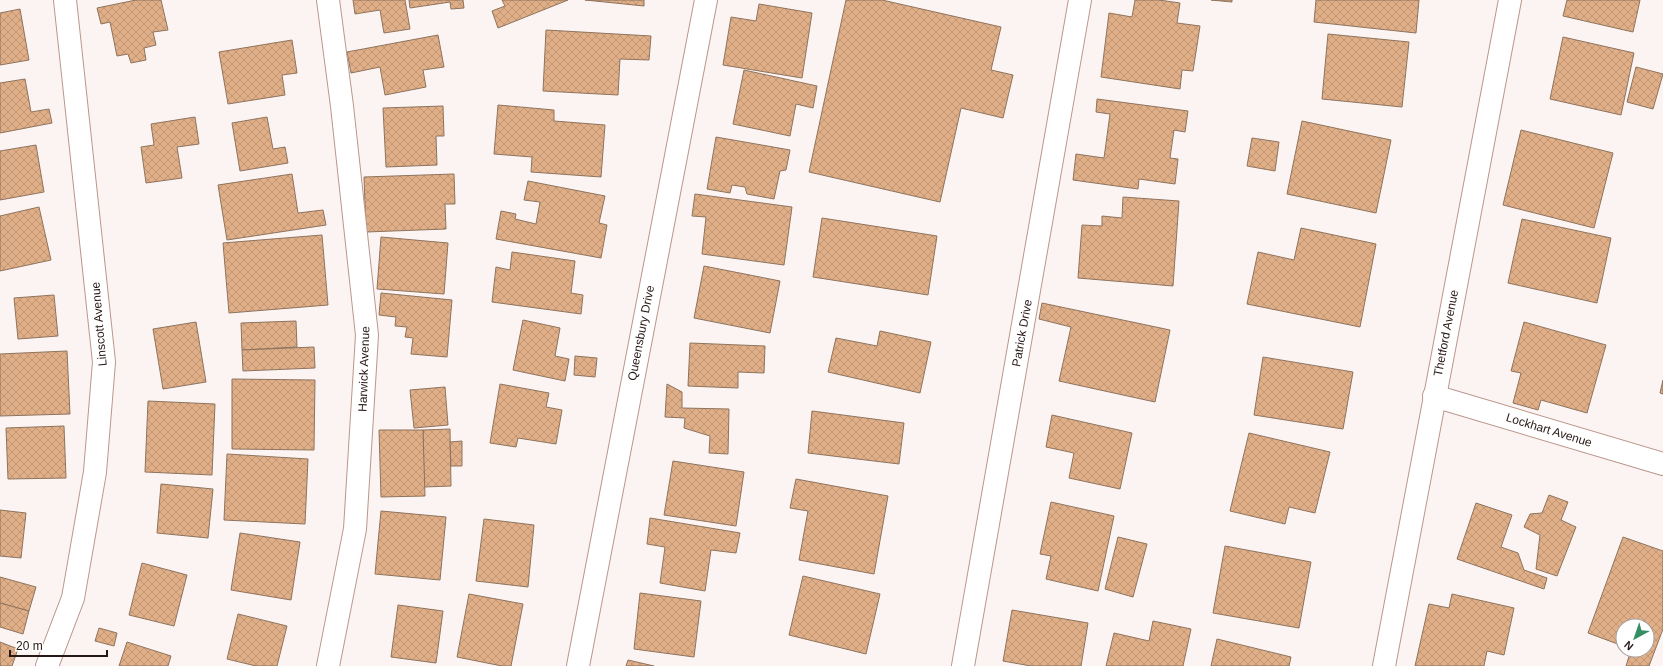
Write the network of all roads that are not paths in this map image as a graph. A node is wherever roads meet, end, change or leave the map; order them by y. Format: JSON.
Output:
{"nodes":[{"id":1,"x":66,"y":0,"type":"edge"},
{"id":2,"x":328,"y":0,"type":"edge"},
{"id":3,"x":706,"y":0,"type":"edge"},
{"id":4,"x":1080,"y":0,"type":"edge"},
{"id":5,"x":1510,"y":0,"type":"edge"},
{"id":6,"x":1434,"y":396,"type":"junction"},
{"id":7,"x":1663,"y":464,"type":"edge"},
{"id":8,"x":47,"y":666,"type":"edge"},
{"id":9,"x":328,"y":666,"type":"edge"},
{"id":10,"x":578,"y":666,"type":"edge"},
{"id":11,"x":963,"y":666,"type":"edge"},
{"id":12,"x":1384,"y":666,"type":"edge"}],
"edges":[{"from":1,"to":8,"type":"street","name":"Linscott Avenue"},
{"from":2,"to":9,"type":"street","name":"Harwick Avenue"},
{"from":3,"to":10,"type":"street","name":"Queensbury Drive"},
{"from":4,"to":11,"type":"street","name":"Patrick Drive"},
{"from":5,"to":6,"type":"street","name":"Thetford Avenue"},
{"from":6,"to":7,"type":"street","name":"Lockhart Avenue"},
{"from":6,"to":12,"type":"street","name":"Thetford Avenue"}]}
